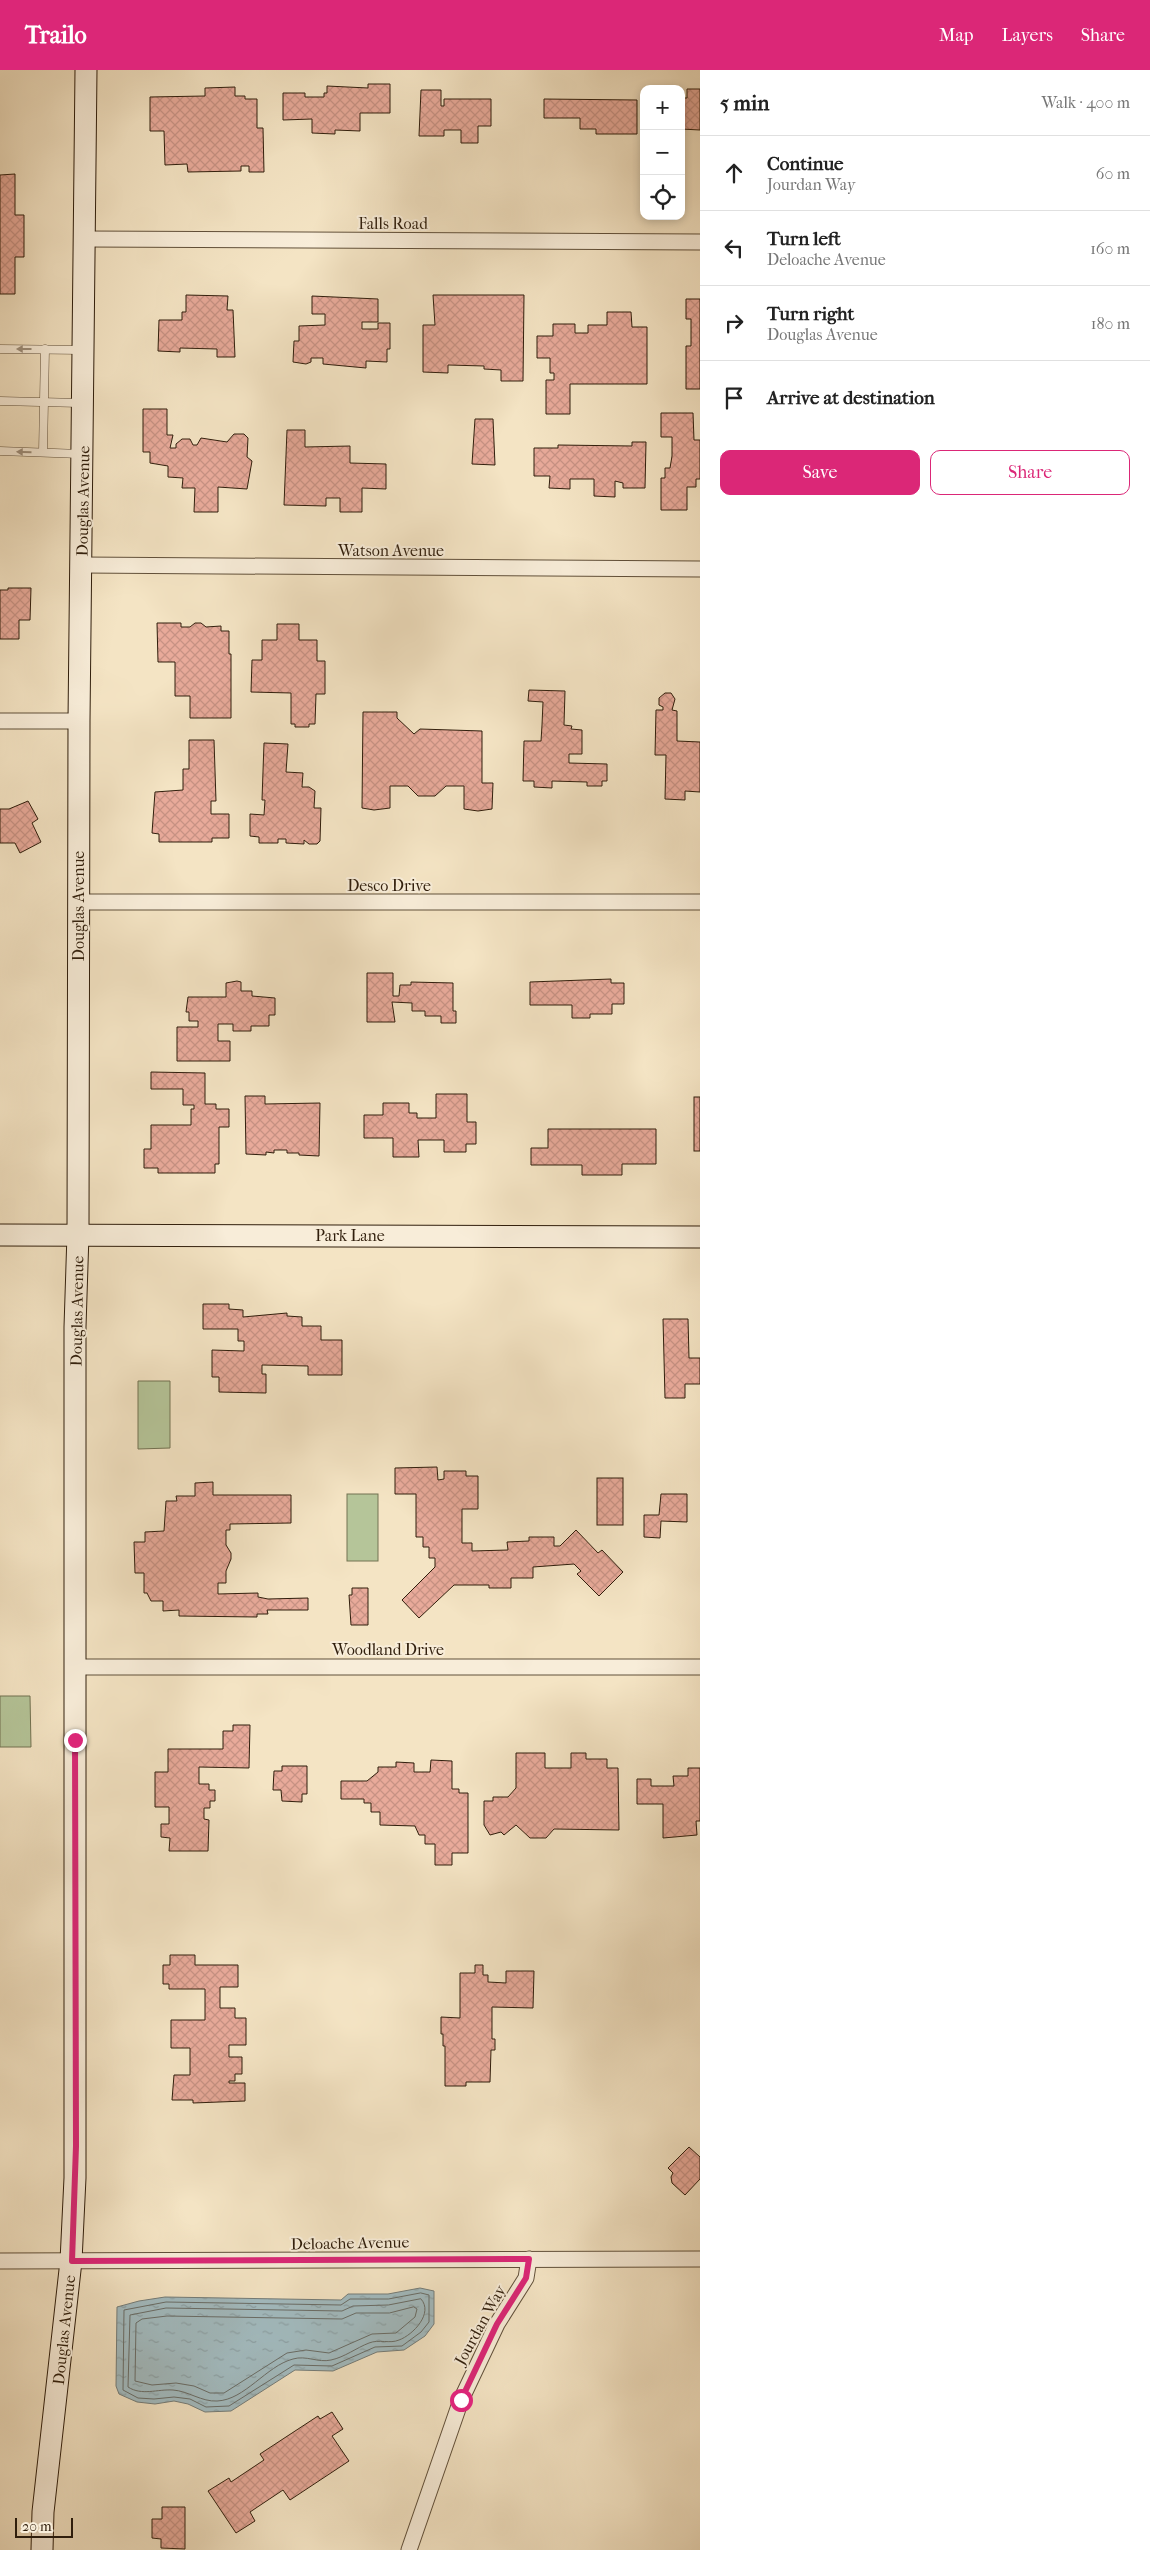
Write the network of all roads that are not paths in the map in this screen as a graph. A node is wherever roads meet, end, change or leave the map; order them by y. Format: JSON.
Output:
{"nodes":[{"id":1,"x":86,"y":70,"type":"edge"},
{"id":2,"x":86,"y":239,"type":"junction"},
{"id":3,"x":700,"y":242,"type":"edge"},
{"id":4,"x":0,"y":349,"type":"edge"},
{"id":5,"x":45,"y":349,"type":"junction"},
{"id":6,"x":84,"y":350,"type":"junction"},
{"id":7,"x":0,"y":401,"type":"edge"},
{"id":8,"x":44,"y":402,"type":"junction"},
{"id":9,"x":82,"y":403,"type":"junction"},
{"id":10,"x":0,"y":452,"type":"edge"},
{"id":11,"x":43,"y":452,"type":"junction"},
{"id":12,"x":84,"y":454,"type":"junction"},
{"id":13,"x":82,"y":565,"type":"junction"},
{"id":14,"x":700,"y":569,"type":"edge"},
{"id":15,"x":0,"y":721,"type":"edge"},
{"id":16,"x":79,"y":722,"type":"junction"},
{"id":17,"x":78,"y":902,"type":"junction"},
{"id":18,"x":700,"y":902,"type":"edge"},
{"id":19,"x":78,"y":1234,"type":"junction"},
{"id":20,"x":0,"y":1235,"type":"edge"},
{"id":21,"x":700,"y":1237,"type":"edge"},
{"id":22,"x":76,"y":1667,"type":"junction"},
{"id":23,"x":700,"y":1667,"type":"edge"},
{"id":24,"x":529,"y":2259,"type":"junction"},
{"id":25,"x":700,"y":2259,"type":"edge"},
{"id":26,"x":0,"y":2261,"type":"edge"},
{"id":27,"x":72,"y":2261,"type":"junction"},
{"id":28,"x":42,"y":2550,"type":"edge"},
{"id":29,"x":409,"y":2550,"type":"edge"}],
"edges":[{"from":1,"to":2,"type":"street","name":"Douglas Avenue"},
{"from":2,"to":3,"type":"street","name":"Falls Road"},
{"from":2,"to":6,"type":"street","name":"Douglas Avenue"},
{"from":5,"to":4,"type":"lane","one_way":true},
{"from":5,"to":6,"type":"lane"},
{"from":5,"to":8,"type":"lane"},
{"from":6,"to":9,"type":"street","name":"Douglas Avenue"},
{"from":7,"to":8,"type":"lane"},
{"from":8,"to":9,"type":"lane"},
{"from":8,"to":11,"type":"lane"},
{"from":9,"to":12,"type":"street","name":"Douglas Avenue"},
{"from":11,"to":10,"type":"lane","one_way":true},
{"from":11,"to":12,"type":"lane"},
{"from":12,"to":13,"type":"street","name":"Douglas Avenue"},
{"from":13,"to":14,"type":"street","name":"Watson Avenue"},
{"from":13,"to":16,"type":"street","name":"Douglas Avenue"},
{"from":15,"to":16,"type":"street"},
{"from":16,"to":17,"type":"street","name":"Douglas Avenue"},
{"from":17,"to":18,"type":"street","name":"Desco Drive"},
{"from":17,"to":19,"type":"street","name":"Douglas Avenue"},
{"from":19,"to":20,"type":"street","name":"Park Lane"},
{"from":19,"to":21,"type":"street","name":"Park Lane"},
{"from":19,"to":22,"type":"street","name":"Douglas Avenue"},
{"from":22,"to":23,"type":"street","name":"Woodland Drive"},
{"from":22,"to":27,"type":"street","name":"Douglas Avenue"},
{"from":24,"to":25,"type":"street","name":"Deloache Avenue"},
{"from":24,"to":27,"type":"street","name":"Deloache Avenue"},
{"from":24,"to":29,"type":"street","name":"Jourdan Way"},
{"from":26,"to":27,"type":"street","name":"Deloache Avenue"},
{"from":27,"to":28,"type":"street","name":"Douglas Avenue"}]}
